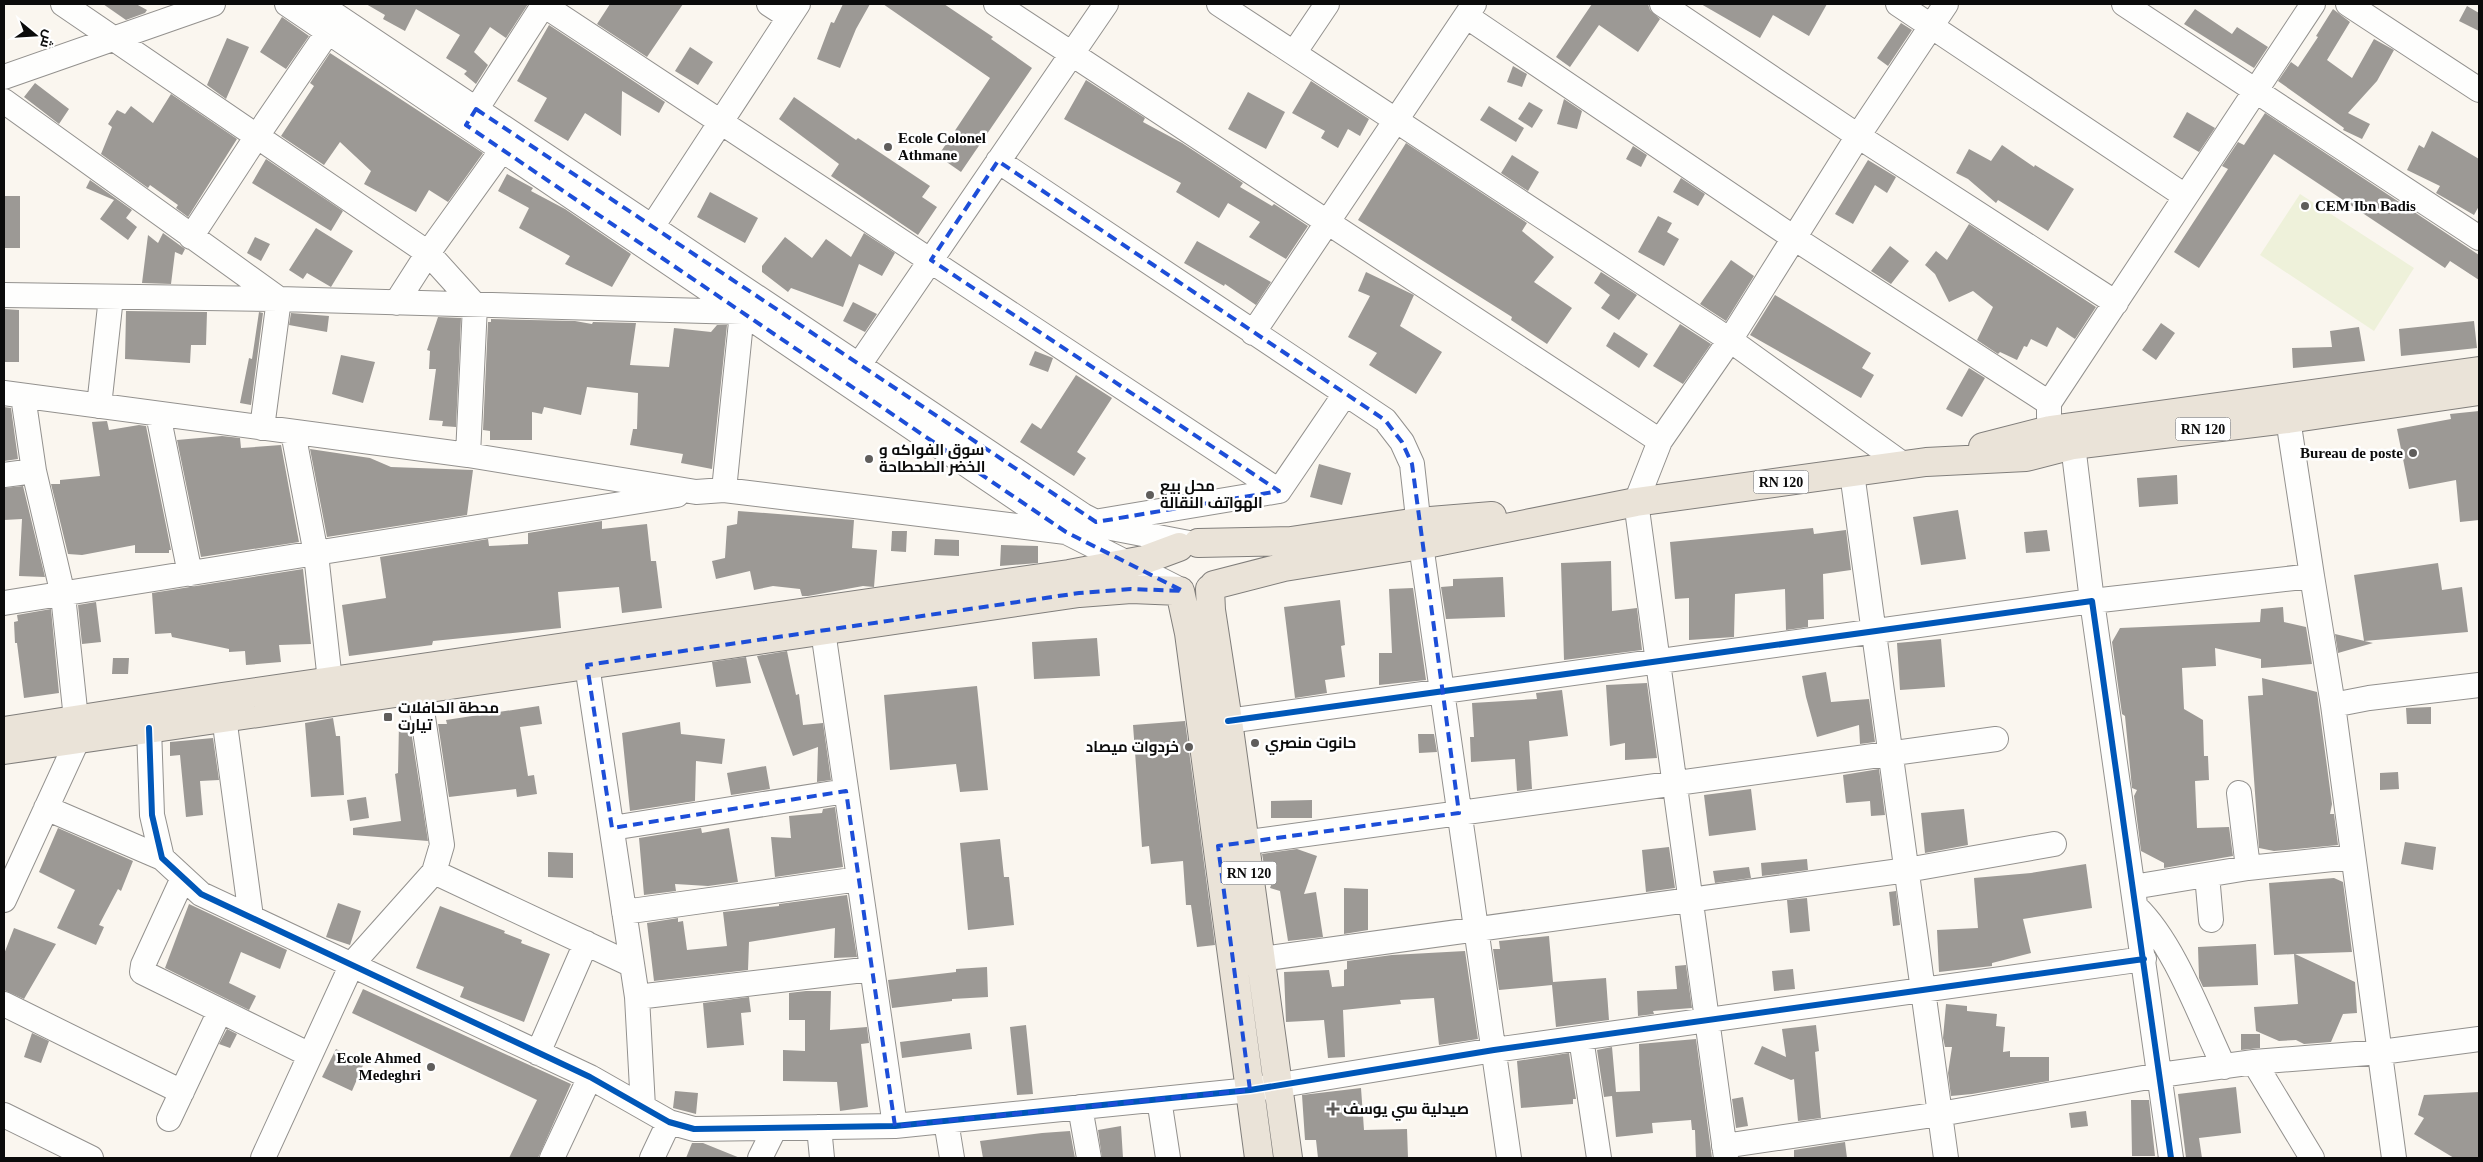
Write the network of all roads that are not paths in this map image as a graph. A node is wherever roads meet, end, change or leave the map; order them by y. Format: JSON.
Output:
{"nodes":[{"id":1,"x":63,"y":4,"type":"edge"},
{"id":2,"x":213,"y":4,"type":"edge"},
{"id":3,"x":287,"y":4,"type":"edge"},
{"id":4,"x":319,"y":4,"type":"edge"},
{"id":5,"x":543,"y":4,"type":"edge"},
{"id":6,"x":769,"y":4,"type":"edge"},
{"id":7,"x":996,"y":4,"type":"edge"},
{"id":8,"x":1106,"y":4,"type":"edge"},
{"id":9,"x":1219,"y":4,"type":"edge"},
{"id":10,"x":1326,"y":4,"type":"edge"},
{"id":11,"x":1662,"y":4,"type":"edge"},
{"id":12,"x":1898,"y":4,"type":"edge"},
{"id":13,"x":1946,"y":4,"type":"edge"},
{"id":14,"x":2124,"y":4,"type":"edge"},
{"id":15,"x":2313,"y":4,"type":"edge"},
{"id":16,"x":2348,"y":4,"type":"edge"},
{"id":17,"x":793,"y":10,"type":"edge"},
{"id":18,"x":1470,"y":10,"type":"edge"},
{"id":19,"x":1932,"y":26,"type":"junction"},
{"id":20,"x":328,"y":32,"type":"junction"},
{"id":21,"x":114,"y":38,"type":"junction"},
{"id":22,"x":1294,"y":53,"type":"junction"},
{"id":23,"x":1072,"y":54,"type":"junction"},
{"id":24,"x":4,"y":77,"type":"edge"},
{"id":25,"x":2255,"y":90,"type":"junction"},
{"id":26,"x":2479,"y":90,"type":"edge"},
{"id":27,"x":4,"y":102,"type":"edge"},
{"id":28,"x":471,"y":117,"type":"junction"},
{"id":29,"x":1396,"y":120,"type":"junction"},
{"id":30,"x":721,"y":122,"type":"junction"},
{"id":31,"x":257,"y":136,"type":"junction"},
{"id":32,"x":1858,"y":136,"type":"junction"},
{"id":33,"x":502,"y":150,"type":"junction"},
{"id":34,"x":998,"y":161,"type":"junction"},
{"id":35,"x":2185,"y":196,"type":"junction"},
{"id":36,"x":1327,"y":222,"type":"junction"},
{"id":37,"x":652,"y":227,"type":"junction"},
{"id":38,"x":191,"y":237,"type":"junction"},
{"id":39,"x":1794,"y":238,"type":"junction"},
{"id":40,"x":2479,"y":238,"type":"edge"},
{"id":41,"x":428,"y":252,"type":"junction"},
{"id":42,"x":931,"y":260,"type":"junction"},
{"id":43,"x":4,"y":295,"type":"edge"},
{"id":44,"x":111,"y":297,"type":"junction"},
{"id":45,"x":279,"y":299,"type":"junction"},
{"id":46,"x":396,"y":303,"type":"junction"},
{"id":47,"x":2116,"y":303,"type":"junction"},
{"id":48,"x":475,"y":305,"type":"junction"},
{"id":49,"x":742,"y":312,"type":"junction"},
{"id":50,"x":1253,"y":334,"type":"junction"},
{"id":51,"x":1730,"y":340,"type":"junction"},
{"id":52,"x":859,"y":365,"type":"junction"},
{"id":53,"x":2479,"y":371,"type":"edge"},
{"id":54,"x":2479,"y":391,"type":"edge"},
{"id":55,"x":13,"y":394,"type":"edge"},
{"id":56,"x":1346,"y":394,"type":"junction"},
{"id":57,"x":2049,"y":403,"type":"junction"},
{"id":58,"x":99,"y":406,"type":"junction"},
{"id":59,"x":158,"y":414,"type":"junction"},
{"id":60,"x":2288,"y":419,"type":"junction"},
{"id":61,"x":262,"y":428,"type":"junction"},
{"id":62,"x":2050,"y":430,"type":"junction"},
{"id":63,"x":293,"y":432,"type":"junction"},
{"id":64,"x":1660,"y":441,"type":"junction"},
{"id":65,"x":2073,"y":445,"type":"junction"},
{"id":66,"x":468,"y":455,"type":"junction"},
{"id":67,"x":1915,"y":464,"type":"junction"},
{"id":68,"x":34,"y":471,"type":"junction"},
{"id":69,"x":1852,"y":473,"type":"junction"},
{"id":70,"x":4,"y":475,"type":"edge"},
{"id":71,"x":724,"y":490,"type":"junction"},
{"id":72,"x":1279,"y":491,"type":"junction"},
{"id":73,"x":696,"y":492,"type":"junction"},
{"id":74,"x":1636,"y":502,"type":"junction"},
{"id":75,"x":1096,"y":522,"type":"junction"},
{"id":76,"x":1066,"y":532,"type":"junction"},
{"id":77,"x":1419,"y":534,"type":"junction"},
{"id":78,"x":1189,"y":545,"type":"junction"},
{"id":79,"x":316,"y":554,"type":"junction"},
{"id":80,"x":1125,"y":563,"type":"junction"},
{"id":81,"x":190,"y":574,"type":"junction"},
{"id":82,"x":2312,"y":576,"type":"junction"},
{"id":83,"x":1212,"y":587,"type":"junction"},
{"id":84,"x":1178,"y":589,"type":"junction"},
{"id":85,"x":63,"y":595,"type":"junction"},
{"id":86,"x":2092,"y":601,"type":"junction"},
{"id":87,"x":4,"y":603,"type":"edge"},
{"id":88,"x":822,"y":631,"type":"junction"},
{"id":89,"x":1874,"y":633,"type":"junction"},
{"id":90,"x":1658,"y":662,"type":"junction"},
{"id":91,"x":587,"y":665,"type":"junction"},
{"id":92,"x":330,"y":681,"type":"junction"},
{"id":93,"x":2479,"y":686,"type":"edge"},
{"id":94,"x":419,"y":690,"type":"junction"},
{"id":95,"x":1442,"y":692,"type":"junction"},
{"id":96,"x":2332,"y":705,"type":"junction"},
{"id":97,"x":224,"y":718,"type":"junction"},
{"id":98,"x":1228,"y":721,"type":"junction"},
{"id":99,"x":149,"y":728,"type":"junction"},
{"id":100,"x":77,"y":729,"type":"junction"},
{"id":101,"x":4,"y":731,"type":"edge"},
{"id":102,"x":1996,"y":739,"type":"dead end"},
{"id":103,"x":4,"y":750,"type":"edge"},
{"id":104,"x":1891,"y":754,"type":"junction"},
{"id":105,"x":1673,"y":783,"type":"junction"},
{"id":106,"x":846,"y":790,"type":"junction"},
{"id":107,"x":2239,"y":793,"type":"dead end"},
{"id":108,"x":46,"y":808,"type":"junction"},
{"id":109,"x":1460,"y":813,"type":"junction"},
{"id":110,"x":612,"y":828,"type":"junction"},
{"id":111,"x":1244,"y":842,"type":"junction"},
{"id":112,"x":2054,"y":844,"type":"dead end"},
{"id":113,"x":1218,"y":846,"type":"junction"},
{"id":114,"x":2352,"y":857,"type":"junction"},
{"id":115,"x":162,"y":858,"type":"junction"},
{"id":116,"x":2248,"y":868,"type":"junction"},
{"id":117,"x":1907,"y":870,"type":"junction"},
{"id":118,"x":434,"y":872,"type":"junction"},
{"id":119,"x":2206,"y":874,"type":"junction"},
{"id":120,"x":183,"y":878,"type":"junction"},
{"id":121,"x":859,"y":879,"type":"junction"},
{"id":122,"x":2135,"y":897,"type":"junction"},
{"id":123,"x":4,"y":900,"type":"edge"},
{"id":124,"x":1690,"y":902,"type":"junction"},
{"id":125,"x":624,"y":912,"type":"junction"},
{"id":126,"x":251,"y":917,"type":"junction"},
{"id":127,"x":2211,"y":920,"type":"dead end"},
{"id":128,"x":1477,"y":931,"type":"junction"},
{"id":129,"x":586,"y":944,"type":"junction"},
{"id":130,"x":1261,"y":959,"type":"junction"},
{"id":131,"x":2144,"y":959,"type":"junction"},
{"id":132,"x":352,"y":964,"type":"junction"},
{"id":133,"x":632,"y":965,"type":"junction"},
{"id":134,"x":872,"y":969,"type":"junction"},
{"id":135,"x":1924,"y":991,"type":"junction"},
{"id":136,"x":637,"y":997,"type":"junction"},
{"id":137,"x":4,"y":1004,"type":"edge"},
{"id":138,"x":220,"y":1012,"type":"junction"},
{"id":139,"x":1707,"y":1021,"type":"junction"},
{"id":140,"x":1581,"y":1038,"type":"junction"},
{"id":141,"x":2479,"y":1039,"type":"edge"},
{"id":142,"x":1494,"y":1050,"type":"junction"},
{"id":143,"x":2381,"y":1052,"type":"junction"},
{"id":144,"x":538,"y":1053,"type":"junction"},
{"id":145,"x":310,"y":1055,"type":"junction"},
{"id":146,"x":2254,"y":1062,"type":"junction"},
{"id":147,"x":2224,"y":1067,"type":"junction"},
{"id":148,"x":2160,"y":1075,"type":"junction"},
{"id":149,"x":590,"y":1077,"type":"junction"},
{"id":150,"x":1278,"y":1084,"type":"junction"},
{"id":151,"x":1250,"y":1090,"type":"junction"},
{"id":152,"x":182,"y":1092,"type":"junction"},
{"id":153,"x":1159,"y":1099,"type":"junction"},
{"id":154,"x":643,"y":1107,"type":"junction"},
{"id":155,"x":1080,"y":1107,"type":"junction"},
{"id":156,"x":1940,"y":1114,"type":"junction"},
{"id":157,"x":4,"y":1115,"type":"edge"},
{"id":158,"x":170,"y":1119,"type":"dead end"},
{"id":159,"x":946,"y":1120,"type":"junction"},
{"id":160,"x":669,"y":1122,"type":"junction"},
{"id":161,"x":895,"y":1126,"type":"junction"},
{"id":162,"x":819,"y":1127,"type":"junction"},
{"id":163,"x":775,"y":1128,"type":"junction"},
{"id":164,"x":1725,"y":1152,"type":"edge"},
{"id":165,"x":91,"y":1158,"type":"edge"},
{"id":166,"x":263,"y":1158,"type":"edge"},
{"id":167,"x":552,"y":1158,"type":"edge"},
{"id":168,"x":652,"y":1158,"type":"edge"},
{"id":169,"x":760,"y":1158,"type":"edge"},
{"id":170,"x":822,"y":1158,"type":"edge"},
{"id":171,"x":952,"y":1158,"type":"edge"},
{"id":172,"x":1088,"y":1158,"type":"edge"},
{"id":173,"x":1168,"y":1158,"type":"edge"},
{"id":174,"x":1259,"y":1158,"type":"edge"},
{"id":175,"x":1288,"y":1158,"type":"edge"},
{"id":176,"x":1509,"y":1158,"type":"edge"},
{"id":177,"x":1599,"y":1158,"type":"edge"},
{"id":178,"x":1946,"y":1158,"type":"edge"},
{"id":179,"x":2171,"y":1158,"type":"edge"},
{"id":180,"x":2312,"y":1158,"type":"edge"},
{"id":181,"x":2394,"y":1158,"type":"edge"}],
"edges":[{"from":1,"to":21,"type":"street"},
{"from":2,"to":21,"type":"street"},
{"from":3,"to":20,"type":"street"},
{"from":4,"to":28,"type":"street"},
{"from":5,"to":28,"type":"street"},
{"from":5,"to":30,"type":"street"},
{"from":6,"to":17,"type":"street"},
{"from":7,"to":23,"type":"street"},
{"from":8,"to":23,"type":"street"},
{"from":9,"to":22,"type":"street"},
{"from":10,"to":22,"type":"street"},
{"from":11,"to":32,"type":"street"},
{"from":12,"to":19,"type":"street"},
{"from":13,"to":19,"type":"street"},
{"from":14,"to":25,"type":"street"},
{"from":15,"to":25,"type":"street"},
{"from":16,"to":26,"type":"street"},
{"from":17,"to":30,"type":"street"},
{"from":18,"to":29,"type":"street"},
{"from":18,"to":39,"type":"street"},
{"from":19,"to":32,"type":"street"},
{"from":19,"to":35,"type":"street"},
{"from":20,"to":28,"type":"street"},
{"from":20,"to":31,"type":"street"},
{"from":21,"to":24,"type":"street"},
{"from":21,"to":31,"type":"street"},
{"from":22,"to":29,"type":"street"},
{"from":23,"to":34,"type":"street"},
{"from":23,"to":36,"type":"street"},
{"from":25,"to":35,"type":"street"},
{"from":25,"to":40,"type":"street"},
{"from":27,"to":38,"type":"street"},
{"from":28,"to":33,"type":"street"},
{"from":28,"to":37,"type":"street"},
{"from":29,"to":36,"type":"street"},
{"from":29,"to":51,"type":"street"},
{"from":30,"to":37,"type":"street"},
{"from":30,"to":42,"type":"street"},
{"from":31,"to":38,"type":"street"},
{"from":31,"to":41,"type":"street"},
{"from":32,"to":39,"type":"street"},
{"from":32,"to":47,"type":"street"},
{"from":33,"to":41,"type":"street"},
{"from":33,"to":49,"type":"street"},
{"from":34,"to":42,"type":"street"},
{"from":34,"to":50,"type":"street"},
{"from":35,"to":47,"type":"street"},
{"from":36,"to":50,"type":"street"},
{"from":36,"to":64,"type":"street"},
{"from":37,"to":52,"type":"street"},
{"from":38,"to":45,"type":"street"},
{"from":39,"to":51,"type":"street"},
{"from":39,"to":57,"type":"street"},
{"from":41,"to":46,"type":"street"},
{"from":41,"to":48,"type":"street"},
{"from":42,"to":52,"type":"street"},
{"from":42,"to":72,"type":"street"},
{"from":43,"to":44,"type":"street"},
{"from":44,"to":45,"type":"street"},
{"from":44,"to":58,"type":"street"},
{"from":45,"to":46,"type":"street"},
{"from":45,"to":61,"type":"street"},
{"from":46,"to":48,"type":"street"},
{"from":47,"to":57,"type":"street"},
{"from":48,"to":49,"type":"street"},
{"from":48,"to":66,"type":"street"},
{"from":49,"to":71,"type":"street"},
{"from":49,"to":76,"type":"street"},
{"from":50,"to":56,"type":"street"},
{"from":51,"to":64,"type":"street"},
{"from":51,"to":67,"type":"street"},
{"from":52,"to":75,"type":"street"},
{"from":53,"to":62,"type":"main road"},
{"from":54,"to":60,"type":"main road","number":"RN 120"},
{"from":55,"to":58,"type":"street"},
{"from":55,"to":68,"type":"street"},
{"from":56,"to":72,"type":"street"},
{"from":56,"to":77,"type":"street"},
{"from":57,"to":62,"type":"street"},
{"from":58,"to":59,"type":"street"},
{"from":59,"to":61,"type":"street"},
{"from":59,"to":81,"type":"street"},
{"from":60,"to":65,"type":"main road","number":"RN 120"},
{"from":60,"to":82,"type":"street"},
{"from":61,"to":63,"type":"street"},
{"from":62,"to":67,"type":"main road"},
{"from":63,"to":66,"type":"street"},
{"from":63,"to":79,"type":"street"},
{"from":64,"to":74,"type":"street"},
{"from":65,"to":67,"type":"main road","number":"RN 120"},
{"from":65,"to":86,"type":"street"},
{"from":66,"to":73,"type":"street"},
{"from":67,"to":69,"type":"main road","number":"RN 120"},
{"from":68,"to":70,"type":"street"},
{"from":68,"to":85,"type":"street"},
{"from":69,"to":74,"type":"main road","number":"RN 120"},
{"from":69,"to":89,"type":"street"},
{"from":71,"to":73,"type":"street"},
{"from":71,"to":76,"type":"street"},
{"from":72,"to":75,"type":"street"},
{"from":73,"to":79,"type":"street"},
{"from":74,"to":77,"type":"main road","number":"RN 120"},
{"from":74,"to":90,"type":"street"},
{"from":75,"to":78,"type":"street"},
{"from":76,"to":80,"type":"street"},
{"from":77,"to":78,"type":"main road"},
{"from":77,"to":83,"type":"main road","number":"RN 120"},
{"from":77,"to":95,"type":"street"},
{"from":78,"to":80,"type":"main road"},
{"from":78,"to":83,"type":"main road"},
{"from":78,"to":84,"type":"main road"},
{"from":79,"to":81,"type":"street"},
{"from":79,"to":92,"type":"street"},
{"from":80,"to":84,"type":"street"},
{"from":80,"to":92,"type":"main road"},
{"from":81,"to":85,"type":"street"},
{"from":82,"to":86,"type":"street"},
{"from":82,"to":96,"type":"street"},
{"from":83,"to":84,"type":"main road"},
{"from":83,"to":98,"type":"main road","number":"RN 120"},
{"from":84,"to":88,"type":"main road"},
{"from":84,"to":113,"type":"main road","name":"RN 120"},
{"from":85,"to":87,"type":"street"},
{"from":85,"to":100,"type":"street"},
{"from":86,"to":89,"type":"street"},
{"from":86,"to":122,"type":"street"},
{"from":88,"to":91,"type":"main road"},
{"from":88,"to":106,"type":"street"},
{"from":89,"to":90,"type":"street"},
{"from":89,"to":104,"type":"street"},
{"from":90,"to":95,"type":"street"},
{"from":90,"to":105,"type":"street"},
{"from":91,"to":94,"type":"main road"},
{"from":91,"to":110,"type":"street"},
{"from":92,"to":100,"type":"main road"},
{"from":93,"to":96,"type":"street"},
{"from":94,"to":97,"type":"main road"},
{"from":94,"to":118,"type":"street"},
{"from":95,"to":98,"type":"street"},
{"from":95,"to":109,"type":"street"},
{"from":96,"to":114,"type":"street"},
{"from":97,"to":99,"type":"main road"},
{"from":97,"to":126,"type":"street"},
{"from":98,"to":111,"type":"main road","number":"RN 120"},
{"from":99,"to":100,"type":"main road"},
{"from":99,"to":115,"type":"street"},
{"from":100,"to":101,"type":"main road"},
{"from":100,"to":103,"type":"main road"},
{"from":100,"to":108,"type":"street"},
{"from":102,"to":104,"type":"street"},
{"from":104,"to":105,"type":"street"},
{"from":104,"to":117,"type":"street"},
{"from":105,"to":109,"type":"street"},
{"from":105,"to":124,"type":"street"},
{"from":106,"to":110,"type":"street"},
{"from":106,"to":121,"type":"street"},
{"from":107,"to":116,"type":"street"},
{"from":108,"to":115,"type":"street"},
{"from":108,"to":123,"type":"street"},
{"from":109,"to":111,"type":"street"},
{"from":109,"to":128,"type":"street"},
{"from":110,"to":125,"type":"street"},
{"from":111,"to":113,"type":"street"},
{"from":111,"to":130,"type":"main road","number":"RN 120"},
{"from":112,"to":117,"type":"street"},
{"from":113,"to":151,"type":"main road","name":"RN 120"},
{"from":114,"to":116,"type":"street"},
{"from":114,"to":143,"type":"street"},
{"from":115,"to":120,"type":"street"},
{"from":116,"to":119,"type":"street"},
{"from":117,"to":124,"type":"street"},
{"from":117,"to":135,"type":"street"},
{"from":118,"to":129,"type":"street"},
{"from":118,"to":132,"type":"street"},
{"from":119,"to":122,"type":"street"},
{"from":119,"to":127,"type":"street"},
{"from":120,"to":126,"type":"street"},
{"from":120,"to":138,"type":"street"},
{"from":121,"to":125,"type":"street"},
{"from":121,"to":134,"type":"street"},
{"from":122,"to":131,"type":"street"},
{"from":122,"to":147,"type":"street"},
{"from":124,"to":128,"type":"street"},
{"from":124,"to":139,"type":"street"},
{"from":125,"to":133,"type":"street"},
{"from":126,"to":132,"type":"street"},
{"from":128,"to":130,"type":"street"},
{"from":128,"to":142,"type":"street"},
{"from":129,"to":133,"type":"street"},
{"from":129,"to":144,"type":"street"},
{"from":130,"to":150,"type":"main road","number":"RN 120"},
{"from":131,"to":135,"type":"street"},
{"from":131,"to":148,"type":"street"},
{"from":132,"to":144,"type":"street"},
{"from":132,"to":145,"type":"street"},
{"from":133,"to":136,"type":"street"},
{"from":134,"to":136,"type":"street"},
{"from":134,"to":161,"type":"street"},
{"from":135,"to":139,"type":"street"},
{"from":135,"to":156,"type":"street"},
{"from":136,"to":154,"type":"street"},
{"from":137,"to":152,"type":"street"},
{"from":138,"to":145,"type":"street"},
{"from":138,"to":152,"type":"street"},
{"from":139,"to":140,"type":"street"},
{"from":139,"to":164,"type":"street"},
{"from":140,"to":142,"type":"street"},
{"from":140,"to":177,"type":"street"},
{"from":141,"to":143,"type":"street"},
{"from":142,"to":150,"type":"street"},
{"from":142,"to":176,"type":"street"},
{"from":143,"to":146,"type":"street"},
{"from":143,"to":181,"type":"street"},
{"from":144,"to":149,"type":"street"},
{"from":145,"to":166,"type":"street"},
{"from":146,"to":147,"type":"street"},
{"from":146,"to":180,"type":"street"},
{"from":147,"to":148,"type":"street"},
{"from":148,"to":156,"type":"street"},
{"from":148,"to":179,"type":"street"},
{"from":149,"to":154,"type":"street"},
{"from":149,"to":167,"type":"street"},
{"from":150,"to":151,"type":"street"},
{"from":150,"to":175,"type":"main road","number":"RN 120"},
{"from":151,"to":153,"type":"street"},
{"from":151,"to":174,"type":"main road","name":"RN 120"},
{"from":152,"to":158,"type":"street"},
{"from":153,"to":155,"type":"street"},
{"from":153,"to":173,"type":"street"},
{"from":154,"to":160,"type":"street"},
{"from":155,"to":159,"type":"street"},
{"from":155,"to":172,"type":"street"},
{"from":156,"to":164,"type":"street"},
{"from":156,"to":178,"type":"street"},
{"from":157,"to":165,"type":"street"},
{"from":159,"to":161,"type":"street"},
{"from":159,"to":171,"type":"street"},
{"from":160,"to":163,"type":"street"},
{"from":160,"to":168,"type":"street"},
{"from":161,"to":162,"type":"street"},
{"from":162,"to":163,"type":"street"},
{"from":162,"to":170,"type":"street"},
{"from":163,"to":169,"type":"street"}]}
